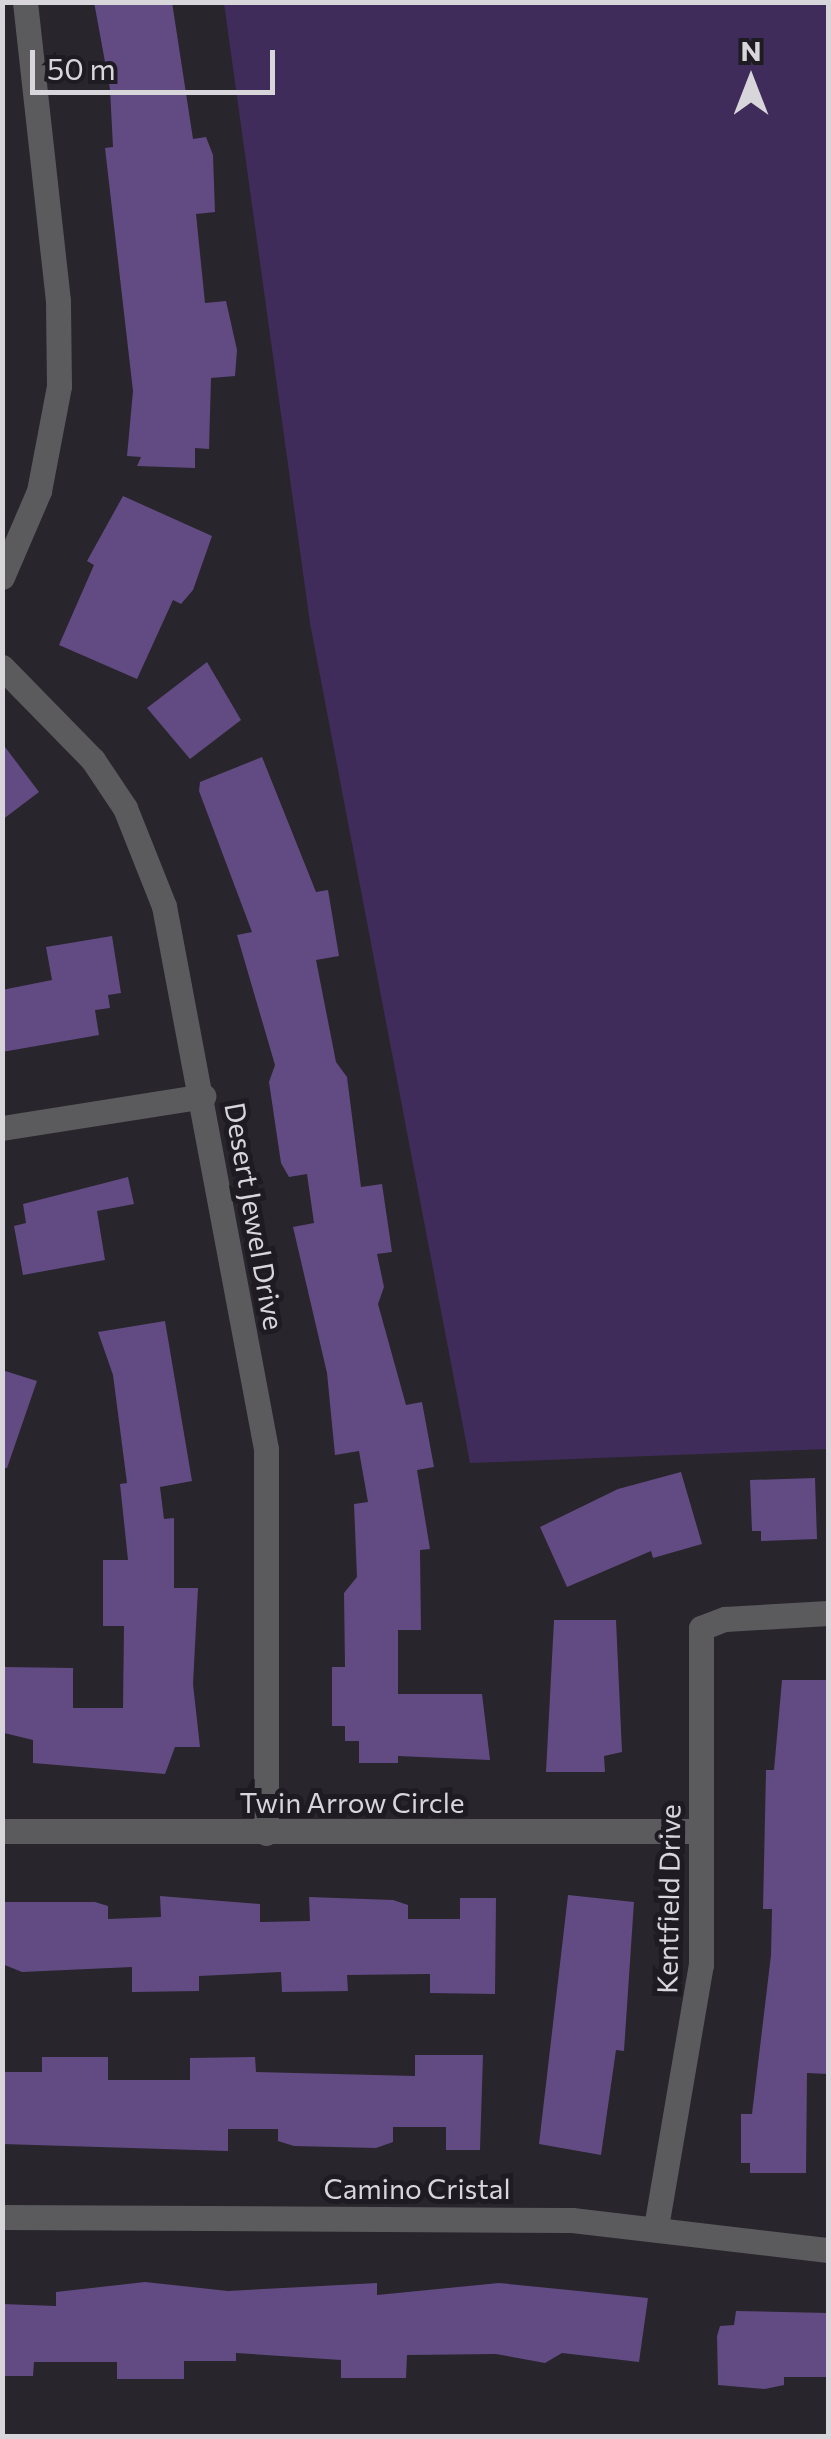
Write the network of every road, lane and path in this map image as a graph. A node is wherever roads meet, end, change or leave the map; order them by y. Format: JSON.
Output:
{"nodes":[{"id":1,"x":25,"y":2,"type":"edge"},
{"id":2,"x":2,"y":577,"type":"edge"},
{"id":3,"x":2,"y":667,"type":"edge"},
{"id":4,"x":203,"y":1096,"type":"junction"},
{"id":5,"x":2,"y":1128,"type":"edge"},
{"id":6,"x":828,"y":1612,"type":"edge"},
{"id":7,"x":2,"y":1830,"type":"edge"},
{"id":8,"x":701,"y":1831,"type":"junction"},
{"id":9,"x":266,"y":1833,"type":"junction"},
{"id":10,"x":2,"y":2216,"type":"edge"},
{"id":11,"x":656,"y":2227,"type":"junction"},
{"id":12,"x":828,"y":2250,"type":"edge"}],
"edges":[{"from":1,"to":2,"type":"street"},
{"from":3,"to":4,"type":"street","name":"Desert Jewel Drive"},
{"from":4,"to":5,"type":"street"},
{"from":4,"to":9,"type":"street","name":"Desert Jewel Drive"},
{"from":6,"to":8,"type":"street","name":"Kentfield Drive"},
{"from":7,"to":9,"type":"street","name":"Twin Arrow Circle"},
{"from":8,"to":9,"type":"street","name":"Twin Arrow Circle"},
{"from":8,"to":11,"type":"street","name":"Kentfield Drive"},
{"from":10,"to":11,"type":"street","name":"Camino Cristal"},
{"from":11,"to":12,"type":"street","name":"Camino Cristal"}]}
